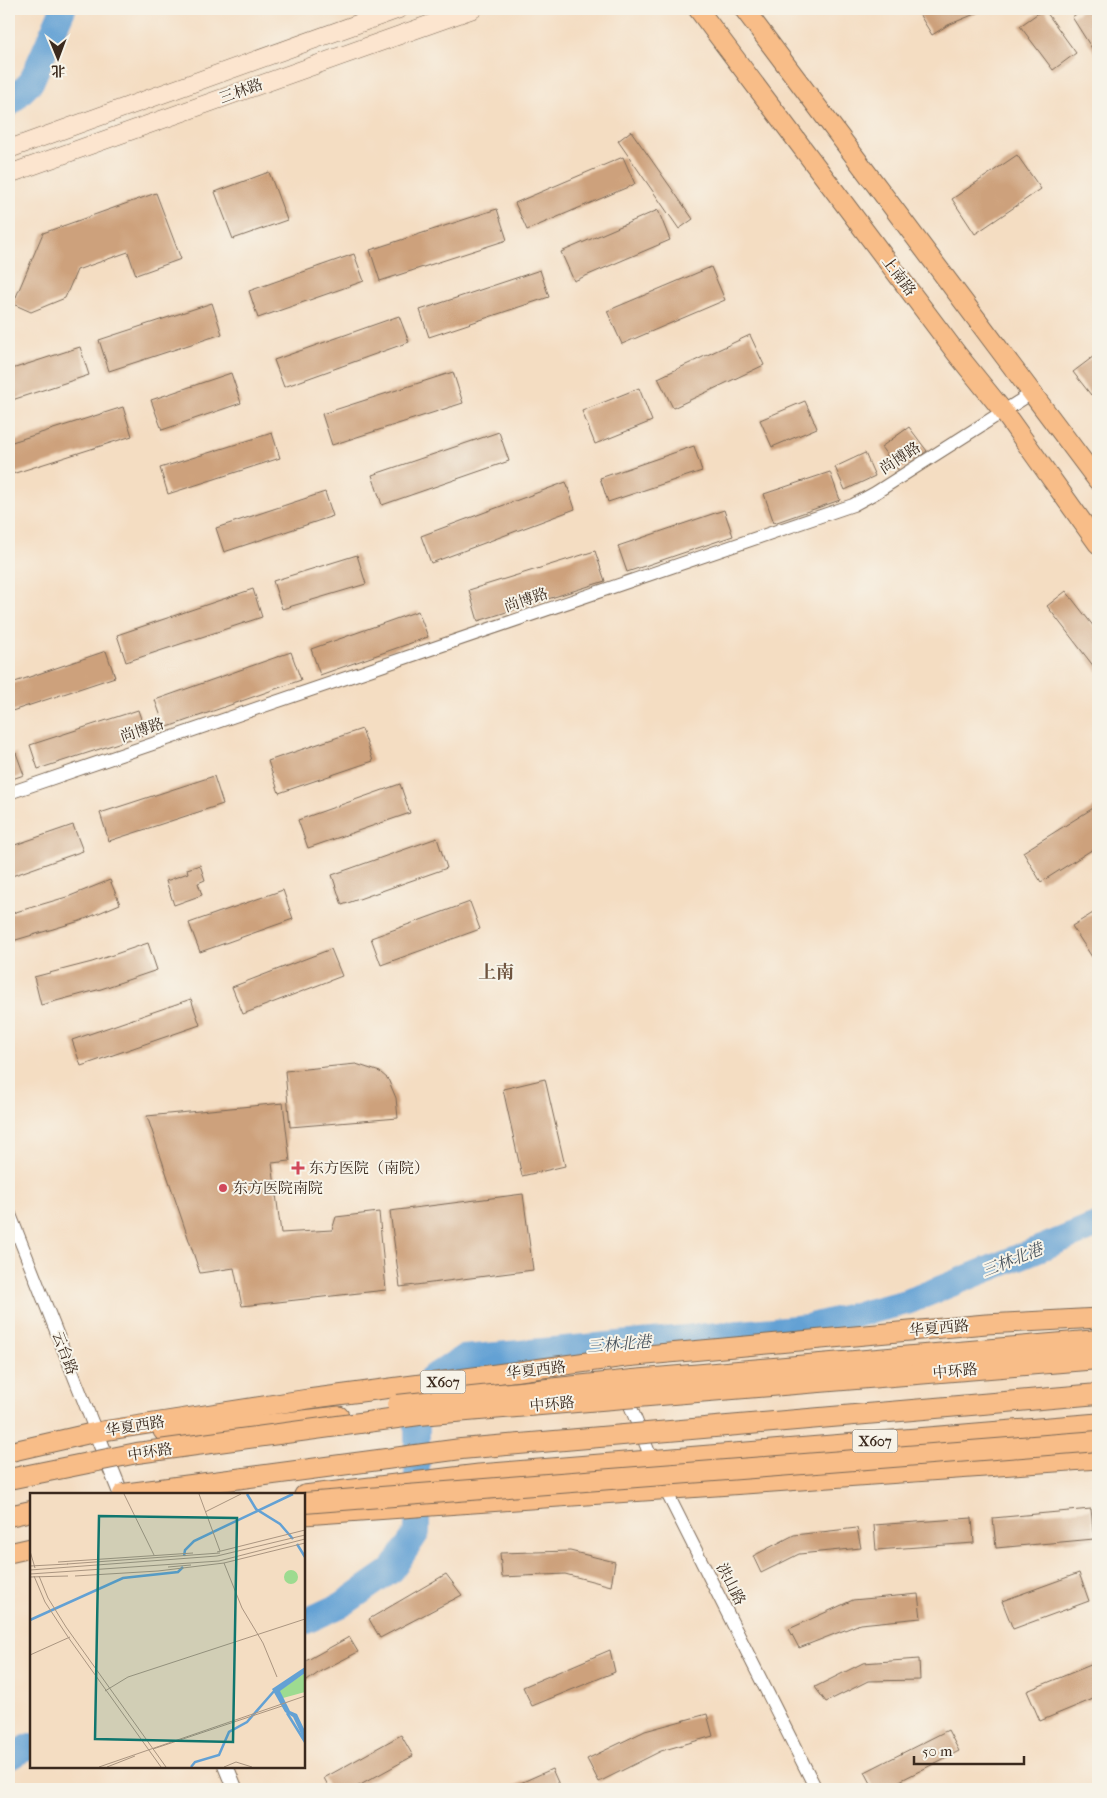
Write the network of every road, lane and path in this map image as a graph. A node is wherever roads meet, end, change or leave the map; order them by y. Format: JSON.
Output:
{"nodes":[{"id":1,"x":399,"y":9,"type":"edge"},
{"id":2,"x":473,"y":9,"type":"edge"},
{"id":3,"x":698,"y":9,"type":"edge"},
{"id":4,"x":744,"y":9,"type":"edge"},
{"id":5,"x":9,"y":149,"type":"edge"},
{"id":6,"x":9,"y":174,"type":"edge"},
{"id":7,"x":1032,"y":392,"type":"junction"},
{"id":8,"x":1002,"y":411,"type":"junction"},
{"id":9,"x":1098,"y":481,"type":"edge"},
{"id":10,"x":1098,"y":544,"type":"edge"},
{"id":11,"x":9,"y":793,"type":"edge"},
{"id":12,"x":9,"y":1212,"type":"edge"},
{"id":13,"x":1098,"y":1318,"type":"edge"},
{"id":14,"x":1098,"y":1340,"type":"edge"},
{"id":15,"x":1098,"y":1353,"type":"edge"},
{"id":16,"x":1098,"y":1359,"type":"edge"},
{"id":17,"x":624,"y":1391,"type":"junction"},
{"id":18,"x":1098,"y":1394,"type":"edge"},
{"id":19,"x":1098,"y":1423,"type":"edge"},
{"id":20,"x":96,"y":1432,"type":"junction"},
{"id":21,"x":1098,"y":1442,"type":"edge"},
{"id":22,"x":9,"y":1452,"type":"edge"},
{"id":23,"x":137,"y":1453,"type":"junction"},
{"id":24,"x":651,"y":1459,"type":"junction"},
{"id":25,"x":1098,"y":1459,"type":"edge"},
{"id":26,"x":9,"y":1479,"type":"edge"},
{"id":27,"x":665,"y":1490,"type":"junction"},
{"id":28,"x":122,"y":1493,"type":"edge"},
{"id":29,"x":130,"y":1493,"type":"edge"},
{"id":30,"x":312,"y":1493,"type":"edge"},
{"id":31,"x":305,"y":1503,"type":"edge"},
{"id":32,"x":30,"y":1512,"type":"edge"},
{"id":33,"x":305,"y":1515,"type":"edge"},
{"id":34,"x":9,"y":1516,"type":"edge"},
{"id":35,"x":30,"y":1516,"type":"edge"},
{"id":36,"x":30,"y":1548,"type":"edge"},
{"id":37,"x":9,"y":1554,"type":"edge"},
{"id":38,"x":226,"y":1768,"type":"edge"},
{"id":39,"x":235,"y":1789,"type":"edge"},
{"id":40,"x":816,"y":1789,"type":"edge"}],
"edges":[{"from":1,"to":5,"type":"main road","name":"三林路"},
{"from":2,"to":6,"type":"main road","name":"三林路"},
{"from":3,"to":8,"type":"main road","name":"上南路"},
{"from":4,"to":7,"type":"main road"},
{"from":7,"to":8,"type":"street","name":"尚博路"},
{"from":7,"to":9,"type":"main road"},
{"from":8,"to":10,"type":"main road","name":"上南路"},
{"from":8,"to":11,"type":"street","name":"尚博路"},
{"from":12,"to":20,"type":"street","name":"云台路"},
{"from":13,"to":20,"type":"main road","name":"华夏西路","number":"X607"},
{"from":14,"to":23,"type":"highway","bridge":true},
{"from":15,"to":17,"type":"main road","name":"华夏西路"},
{"from":16,"to":23,"type":"highway","name":"中环路","bridge":true},
{"from":17,"to":20,"type":"main road","name":"华夏西路"},
{"from":17,"to":24,"type":"street","name":"洪山路"},
{"from":18,"to":29,"type":"highway","bridge":true},
{"from":19,"to":24,"type":"main road","number":"X607"},
{"from":20,"to":22,"type":"main road","name":"华夏西路","number":"X607"},
{"from":20,"to":28,"type":"street","name":"云台路"},
{"from":21,"to":31,"type":"highway","bridge":true},
{"from":23,"to":26,"type":"highway","name":"中环路","bridge":true},
{"from":24,"to":27,"type":"street","name":"洪山路"},
{"from":24,"to":30,"type":"main road","number":"X607"},
{"from":25,"to":27,"type":"main road"},
{"from":27,"to":33,"type":"main road"},
{"from":27,"to":40,"type":"street","name":"洪山路"},
{"from":32,"to":34,"type":"highway"},
{"from":34,"to":35,"type":"highway"},
{"from":36,"to":37,"type":"main road"},
{"from":38,"to":39,"type":"street"}]}
